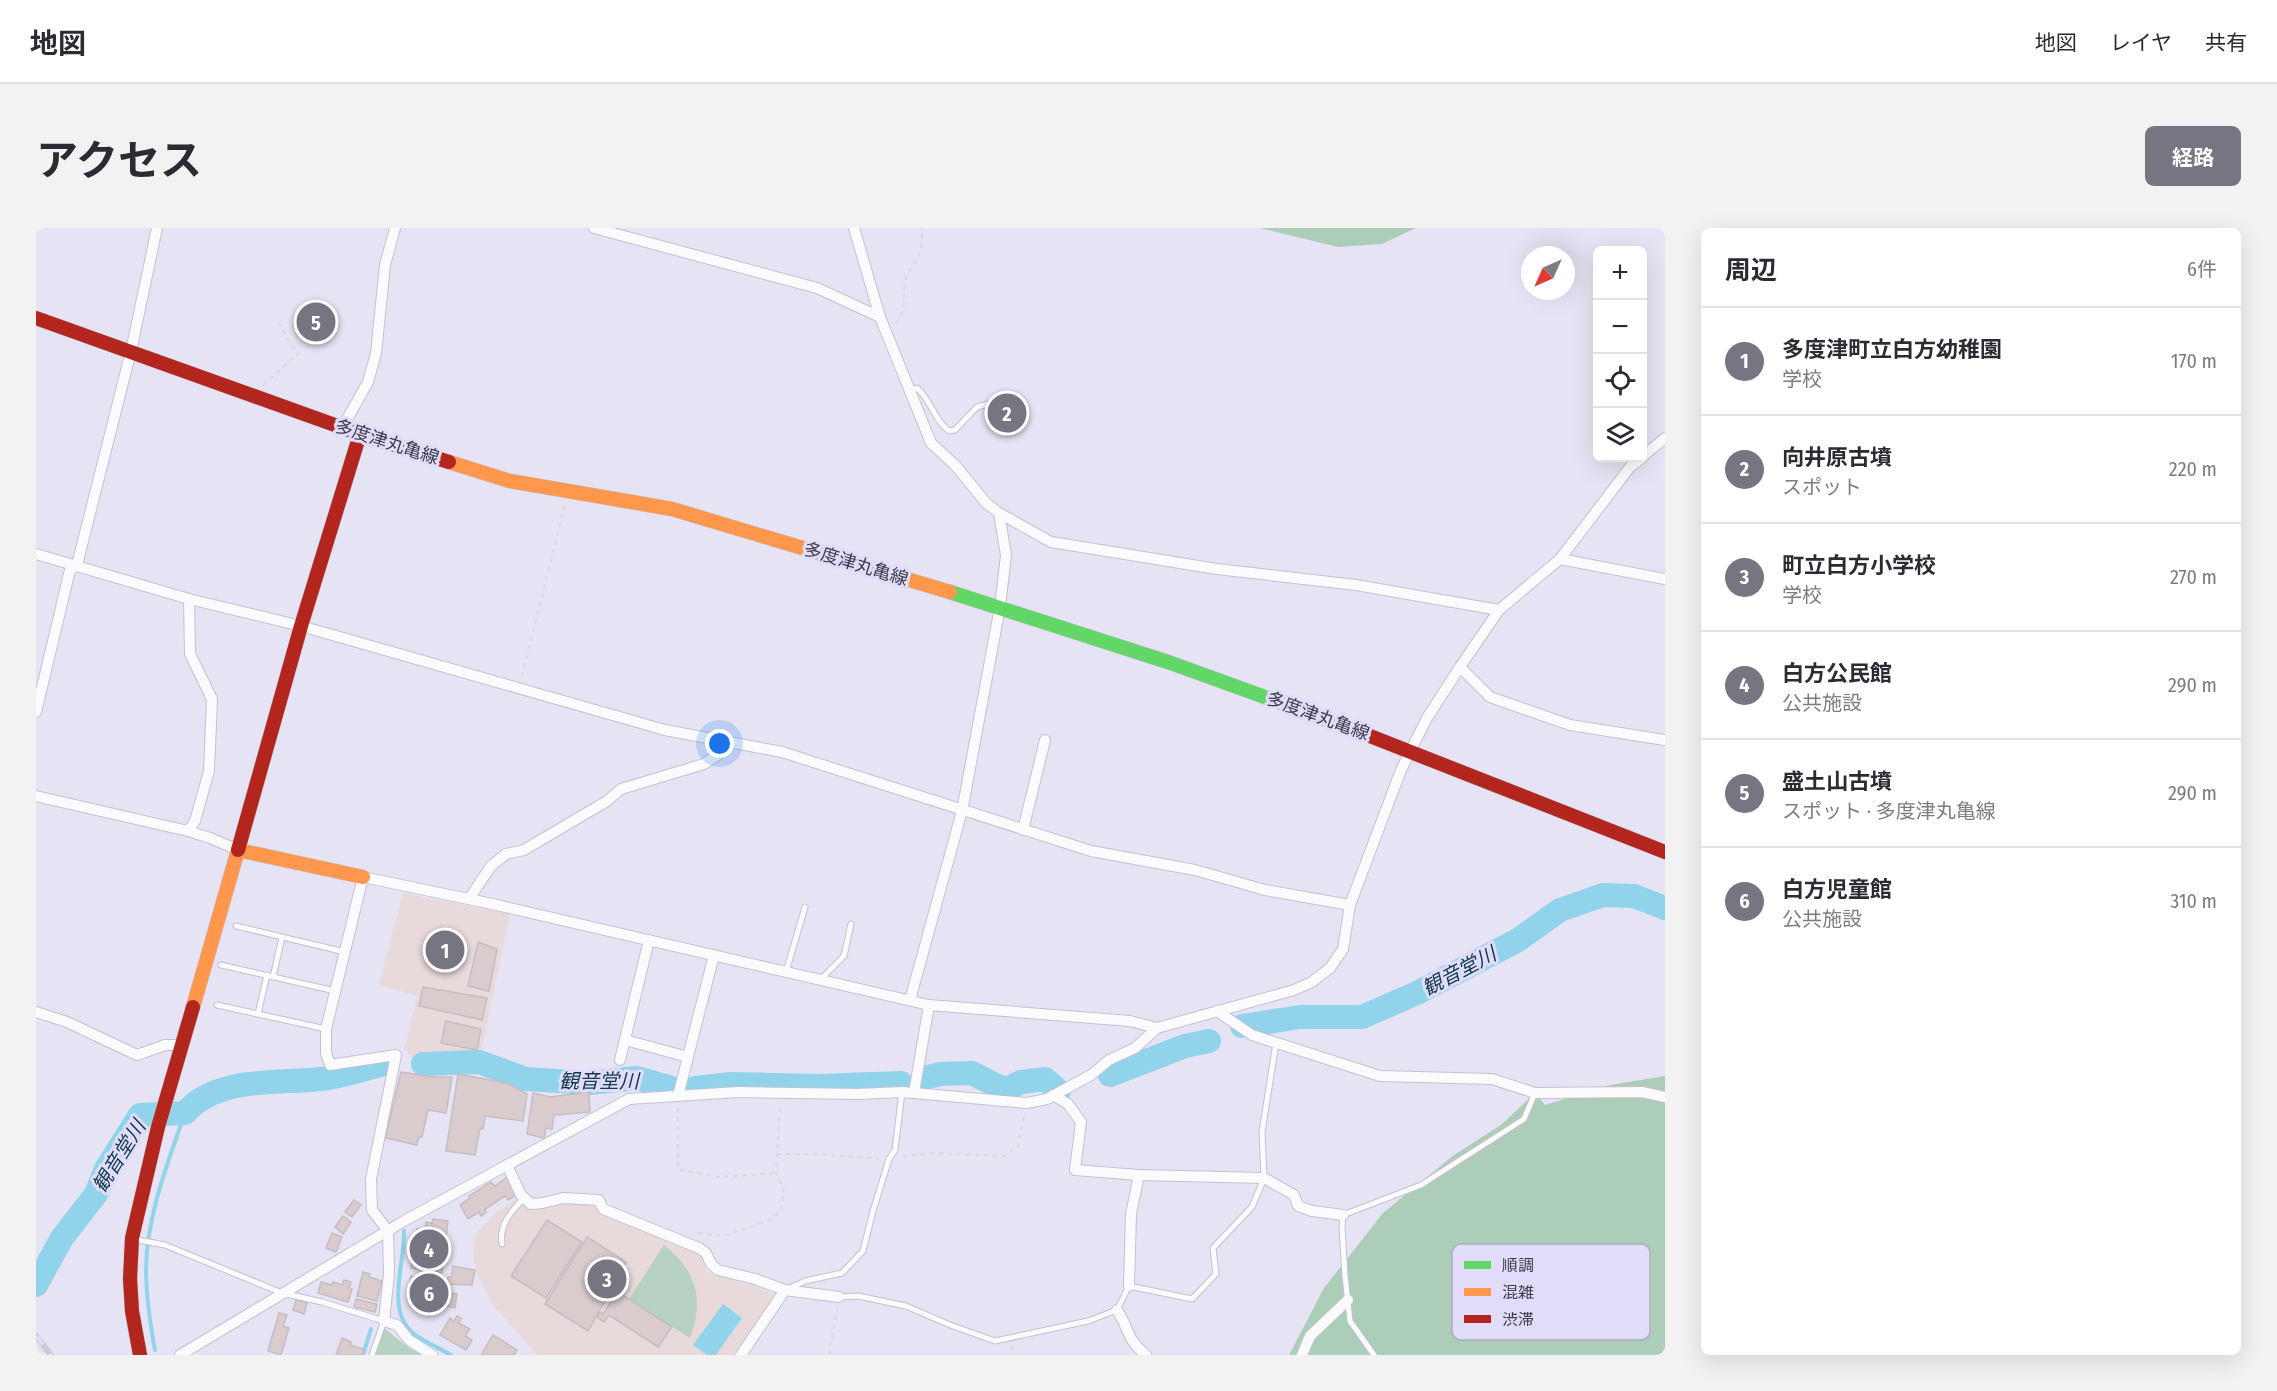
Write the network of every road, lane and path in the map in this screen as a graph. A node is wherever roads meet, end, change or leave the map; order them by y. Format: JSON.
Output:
{"nodes":[{"id":1,"x":157,"y":228,"type":"edge"},
{"id":2,"x":395,"y":228,"type":"edge"},
{"id":3,"x":594,"y":228,"type":"edge"},
{"id":4,"x":854,"y":228,"type":"edge"},
{"id":5,"x":923,"y":228,"type":"edge"},
{"id":6,"x":880,"y":317,"type":"junction"},
{"id":7,"x":36,"y":318,"type":"edge"},
{"id":8,"x":279,"y":323,"type":"dead end"},
{"id":9,"x":896,"y":331,"type":"dead end"},
{"id":10,"x":131,"y":351,"type":"junction"},
{"id":11,"x":909,"y":391,"type":"junction"},
{"id":12,"x":254,"y":397,"type":"junction"},
{"id":13,"x":1003,"y":400,"type":"dead end"},
{"id":14,"x":342,"y":428,"type":"junction"},
{"id":15,"x":360,"y":434,"type":"junction"},
{"id":16,"x":1665,"y":438,"type":"edge"},
{"id":17,"x":1647,"y":453,"type":"edge"},
{"id":18,"x":1636,"y":462,"type":"edge"},
{"id":19,"x":568,"y":491,"type":"junction"},
{"id":20,"x":999,"y":513,"type":"junction"},
{"id":21,"x":36,"y":554,"type":"edge"},
{"id":22,"x":1560,"y":559,"type":"junction"},
{"id":23,"x":77,"y":565,"type":"junction"},
{"id":24,"x":1665,"y":579,"type":"edge"},
{"id":25,"x":189,"y":599,"type":"junction"},
{"id":26,"x":1000,"y":608,"type":"junction"},
{"id":27,"x":1499,"y":610,"type":"junction"},
{"id":28,"x":301,"y":626,"type":"junction"},
{"id":29,"x":1460,"y":667,"type":"junction"},
{"id":30,"x":519,"y":688,"type":"junction"},
{"id":31,"x":36,"y":712,"type":"edge"},
{"id":32,"x":1045,"y":740,"type":"dead end"},
{"id":33,"x":1665,"y":740,"type":"edge"},
{"id":34,"x":729,"y":742,"type":"junction"},
{"id":35,"x":1410,"y":751,"type":"junction"},
{"id":36,"x":36,"y":796,"type":"edge"},
{"id":37,"x":962,"y":810,"type":"junction"},
{"id":38,"x":1023,"y":830,"type":"junction"},
{"id":39,"x":188,"y":831,"type":"junction"},
{"id":40,"x":238,"y":850,"type":"junction"},
{"id":41,"x":1665,"y":852,"type":"edge"},
{"id":42,"x":363,"y":877,"type":"junction"},
{"id":43,"x":469,"y":899,"type":"junction"},
{"id":44,"x":1350,"y":906,"type":"junction"},
{"id":45,"x":805,"y":907,"type":"dead end"},
{"id":46,"x":851,"y":924,"type":"dead end"},
{"id":47,"x":236,"y":926,"type":"dead end"},
{"id":48,"x":282,"y":937,"type":"junction"},
{"id":49,"x":649,"y":940,"type":"junction"},
{"id":50,"x":345,"y":952,"type":"junction"},
{"id":51,"x":714,"y":955,"type":"junction"},
{"id":52,"x":221,"y":965,"type":"dead end"},
{"id":53,"x":786,"y":973,"type":"junction"},
{"id":54,"x":270,"y":976,"type":"junction"},
{"id":55,"x":818,"y":981,"type":"junction"},
{"id":56,"x":336,"y":991,"type":"junction"},
{"id":57,"x":910,"y":1000,"type":"junction"},
{"id":58,"x":217,"y":1005,"type":"dead end"},
{"id":59,"x":929,"y":1005,"type":"junction"},
{"id":60,"x":1217,"y":1011,"type":"junction"},
{"id":61,"x":36,"y":1012,"type":"edge"},
{"id":62,"x":258,"y":1014,"type":"junction"},
{"id":63,"x":1157,"y":1028,"type":"junction"},
{"id":64,"x":326,"y":1029,"type":"junction"},
{"id":65,"x":625,"y":1040,"type":"junction"},
{"id":66,"x":1276,"y":1043,"type":"junction"},
{"id":67,"x":181,"y":1045,"type":"junction"},
{"id":68,"x":688,"y":1057,"type":"junction"},
{"id":69,"x":621,"y":1060,"type":"dead end"},
{"id":70,"x":902,"y":1092,"type":"junction"},
{"id":71,"x":914,"y":1093,"type":"junction"},
{"id":72,"x":1535,"y":1093,"type":"junction"},
{"id":73,"x":781,"y":1094,"type":"junction"},
{"id":74,"x":1053,"y":1095,"type":"junction"},
{"id":75,"x":678,"y":1096,"type":"junction"},
{"id":76,"x":1665,"y":1097,"type":"edge"},
{"id":77,"x":1027,"y":1102,"type":"junction"},
{"id":78,"x":777,"y":1154,"type":"junction"},
{"id":79,"x":889,"y":1159,"type":"junction"},
{"id":80,"x":507,"y":1165,"type":"junction"},
{"id":81,"x":776,"y":1173,"type":"junction"},
{"id":82,"x":1139,"y":1175,"type":"junction"},
{"id":83,"x":1264,"y":1178,"type":"junction"},
{"id":84,"x":524,"y":1198,"type":"junction"},
{"id":85,"x":1343,"y":1215,"type":"junction"},
{"id":86,"x":388,"y":1231,"type":"junction"},
{"id":87,"x":693,"y":1232,"type":"dead end"},
{"id":88,"x":138,"y":1240,"type":"junction"},
{"id":89,"x":502,"y":1244,"type":"dead end"},
{"id":90,"x":1129,"y":1286,"type":"junction"},
{"id":91,"x":785,"y":1290,"type":"junction"},
{"id":92,"x":282,"y":1293,"type":"junction"},
{"id":93,"x":839,"y":1297,"type":"junction"},
{"id":94,"x":1348,"y":1300,"type":"junction"},
{"id":95,"x":1117,"y":1310,"type":"junction"},
{"id":96,"x":384,"y":1321,"type":"junction"},
{"id":97,"x":140,"y":1355,"type":"edge"},
{"id":98,"x":180,"y":1355,"type":"edge"},
{"id":99,"x":372,"y":1355,"type":"edge"},
{"id":100,"x":432,"y":1355,"type":"edge"},
{"id":101,"x":741,"y":1355,"type":"edge"},
{"id":102,"x":829,"y":1355,"type":"edge"},
{"id":103,"x":1146,"y":1355,"type":"edge"},
{"id":104,"x":1302,"y":1355,"type":"edge"},
{"id":105,"x":1374,"y":1355,"type":"edge"}],
"edges":[{"from":1,"to":10,"type":"street"},
{"from":2,"to":14,"type":"street"},
{"from":3,"to":6,"type":"street"},
{"from":4,"to":6,"type":"street"},
{"from":5,"to":9,"type":"path"},
{"from":6,"to":11,"type":"street"},
{"from":7,"to":10,"type":"main road","name":"多度津丸亀線"},
{"from":8,"to":12,"type":"path"},
{"from":10,"to":12,"type":"main road","name":"多度津丸亀線"},
{"from":10,"to":23,"type":"street"},
{"from":11,"to":13,"type":"lane"},
{"from":11,"to":20,"type":"street"},
{"from":12,"to":14,"type":"main road","name":"多度津丸亀線"},
{"from":14,"to":15,"type":"main road","name":"多度津丸亀線"},
{"from":15,"to":19,"type":"main road","name":"多度津丸亀線"},
{"from":15,"to":28,"type":"main road"},
{"from":16,"to":17,"type":"street"},
{"from":18,"to":22,"type":"street"},
{"from":19,"to":26,"type":"main road","name":"多度津丸亀線"},
{"from":19,"to":30,"type":"path"},
{"from":20,"to":26,"type":"street"},
{"from":20,"to":27,"type":"street"},
{"from":21,"to":23,"type":"street"},
{"from":22,"to":24,"type":"street"},
{"from":22,"to":27,"type":"street"},
{"from":23,"to":25,"type":"street"},
{"from":23,"to":31,"type":"street"},
{"from":25,"to":28,"type":"street"},
{"from":25,"to":39,"type":"street"},
{"from":26,"to":35,"type":"main road","name":"多度津丸亀線"},
{"from":26,"to":37,"type":"street"},
{"from":27,"to":29,"type":"street"},
{"from":28,"to":30,"type":"street"},
{"from":28,"to":40,"type":"main road"},
{"from":29,"to":33,"type":"street"},
{"from":29,"to":35,"type":"street"},
{"from":30,"to":34,"type":"street"},
{"from":32,"to":38,"type":"street"},
{"from":34,"to":37,"type":"street"},
{"from":34,"to":43,"type":"street"},
{"from":35,"to":41,"type":"main road","name":"多度津丸亀線"},
{"from":35,"to":44,"type":"street"},
{"from":36,"to":39,"type":"street"},
{"from":37,"to":38,"type":"street"},
{"from":37,"to":57,"type":"street"},
{"from":38,"to":44,"type":"street"},
{"from":39,"to":40,"type":"street"},
{"from":40,"to":42,"type":"main road"},
{"from":40,"to":67,"type":"main road"},
{"from":42,"to":43,"type":"street"},
{"from":42,"to":50,"type":"street"},
{"from":43,"to":49,"type":"street"},
{"from":44,"to":60,"type":"street"},
{"from":45,"to":53,"type":"lane"},
{"from":46,"to":55,"type":"lane"},
{"from":47,"to":48,"type":"lane"},
{"from":48,"to":50,"type":"lane"},
{"from":48,"to":54,"type":"lane"},
{"from":49,"to":51,"type":"street"},
{"from":49,"to":65,"type":"street"},
{"from":50,"to":56,"type":"street"},
{"from":51,"to":53,"type":"street"},
{"from":51,"to":68,"type":"street"},
{"from":52,"to":54,"type":"lane"},
{"from":53,"to":55,"type":"street"},
{"from":54,"to":56,"type":"lane"},
{"from":54,"to":62,"type":"lane"},
{"from":55,"to":57,"type":"street"},
{"from":56,"to":64,"type":"street"},
{"from":57,"to":59,"type":"street"},
{"from":58,"to":62,"type":"lane"},
{"from":59,"to":63,"type":"street"},
{"from":59,"to":71,"type":"street"},
{"from":60,"to":63,"type":"street"},
{"from":60,"to":66,"type":"street"},
{"from":61,"to":67,"type":"street"},
{"from":62,"to":64,"type":"lane"},
{"from":63,"to":74,"type":"street"},
{"from":64,"to":86,"type":"street"},
{"from":65,"to":68,"type":"street"},
{"from":65,"to":69,"type":"street"},
{"from":66,"to":72,"type":"street"},
{"from":66,"to":83,"type":"lane"},
{"from":67,"to":88,"type":"main road"},
{"from":68,"to":75,"type":"street"},
{"from":70,"to":71,"type":"street"},
{"from":70,"to":73,"type":"street"},
{"from":70,"to":79,"type":"lane"},
{"from":71,"to":77,"type":"street"},
{"from":72,"to":76,"type":"street"},
{"from":72,"to":85,"type":"lane"},
{"from":73,"to":75,"type":"street"},
{"from":73,"to":78,"type":"path"},
{"from":74,"to":77,"type":"street"},
{"from":74,"to":82,"type":"street"},
{"from":75,"to":80,"type":"street"},
{"from":75,"to":81,"type":"path"},
{"from":77,"to":79,"type":"path"},
{"from":78,"to":79,"type":"path"},
{"from":78,"to":81,"type":"path"},
{"from":79,"to":91,"type":"lane"},
{"from":80,"to":84,"type":"street"},
{"from":80,"to":86,"type":"street"},
{"from":81,"to":87,"type":"path"},
{"from":82,"to":83,"type":"street"},
{"from":82,"to":90,"type":"street"},
{"from":83,"to":85,"type":"street"},
{"from":83,"to":90,"type":"lane"},
{"from":84,"to":89,"type":"lane"},
{"from":84,"to":91,"type":"street"},
{"from":85,"to":94,"type":"lane"},
{"from":86,"to":92,"type":"street"},
{"from":86,"to":96,"type":"street"},
{"from":88,"to":92,"type":"lane"},
{"from":88,"to":97,"type":"main road"},
{"from":90,"to":95,"type":"lane"},
{"from":91,"to":93,"type":"street"},
{"from":91,"to":101,"type":"street"},
{"from":92,"to":96,"type":"lane"},
{"from":92,"to":98,"type":"street"},
{"from":93,"to":95,"type":"lane"},
{"from":93,"to":102,"type":"path"},
{"from":94,"to":104,"type":"street"},
{"from":94,"to":105,"type":"lane"},
{"from":95,"to":103,"type":"street"},
{"from":96,"to":99,"type":"lane"},
{"from":96,"to":100,"type":"street"}]}
